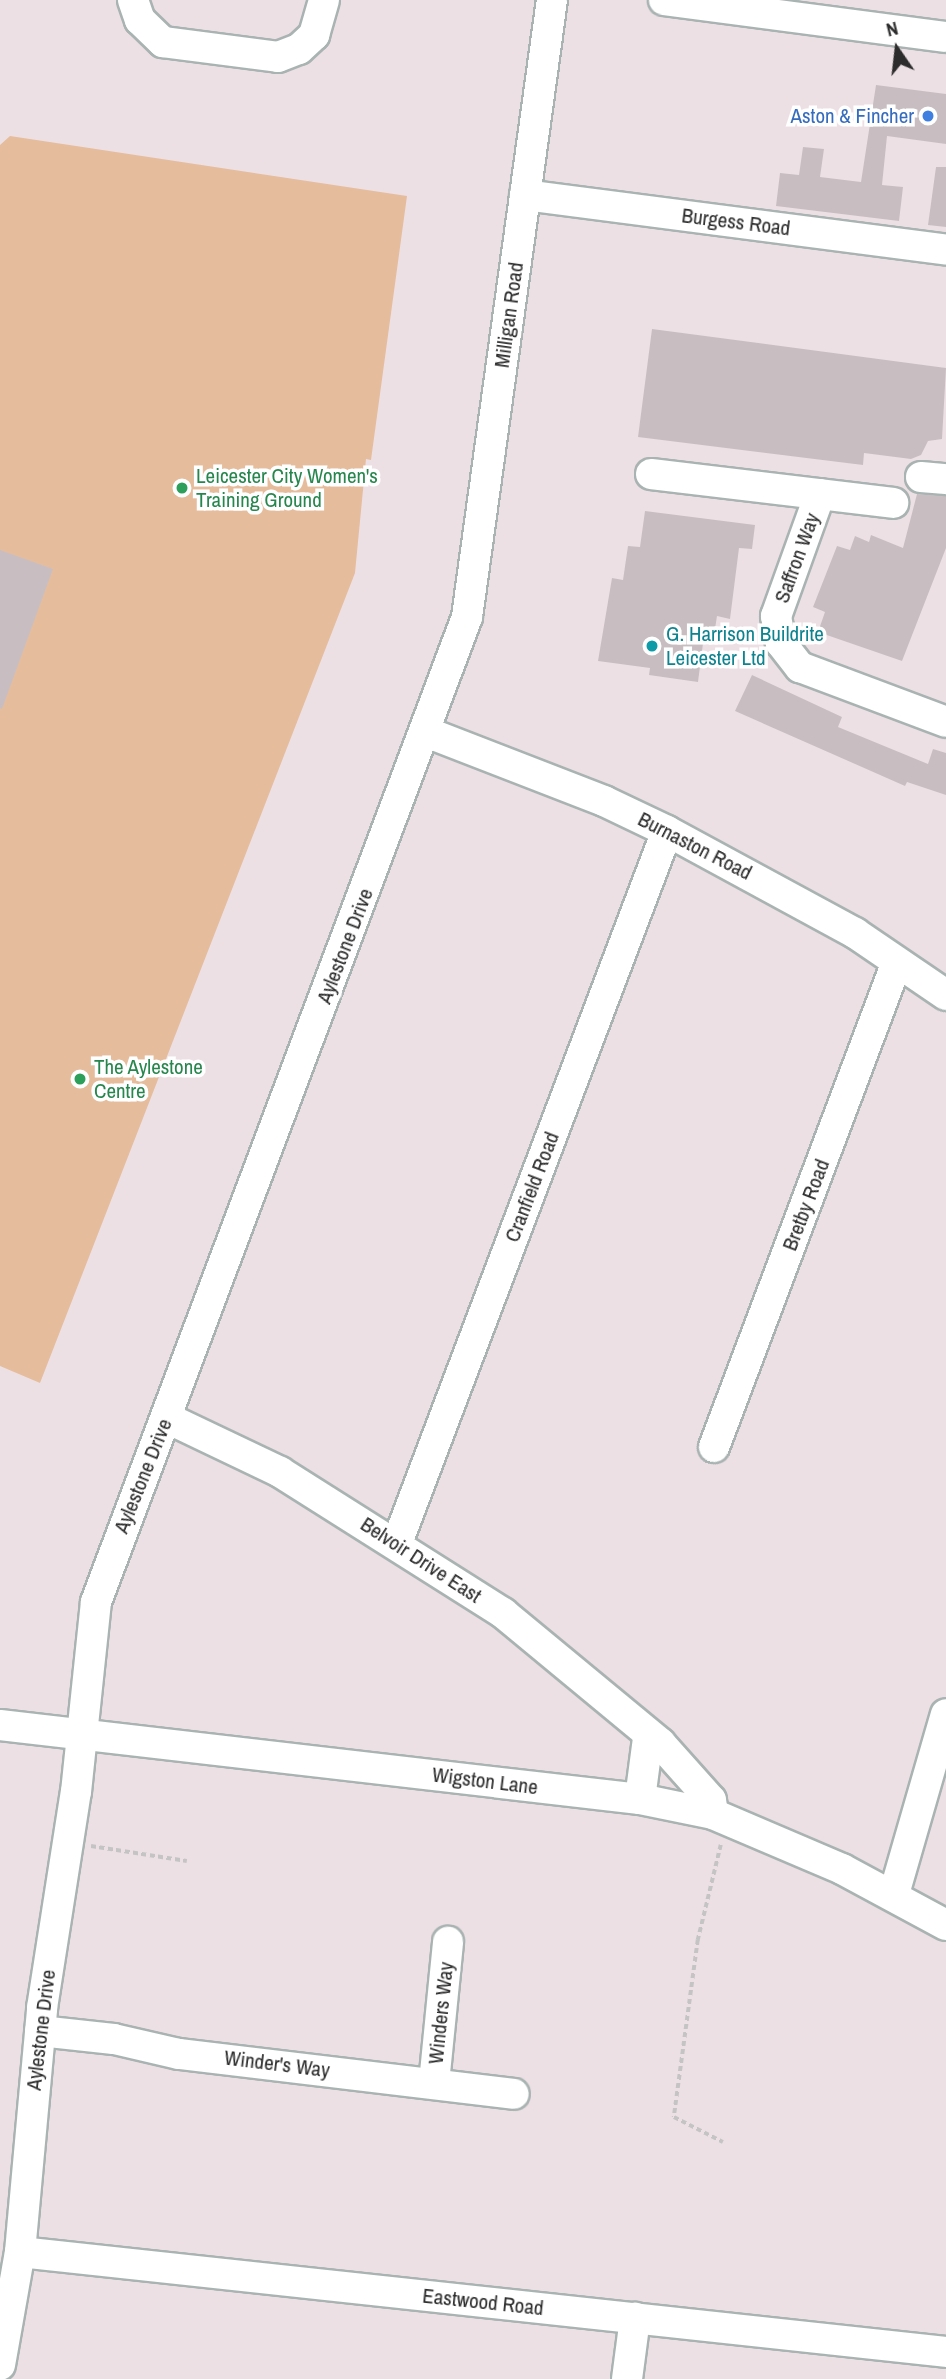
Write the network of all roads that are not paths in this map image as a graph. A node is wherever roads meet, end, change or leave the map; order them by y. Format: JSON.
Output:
{"nodes":[{"id":1,"x":133,"y":0,"type":"edge"},
{"id":2,"x":324,"y":0,"type":"edge"},
{"id":3,"x":552,"y":0,"type":"edge"},
{"id":4,"x":664,"y":0,"type":"edge"},
{"id":5,"x":946,"y":37,"type":"edge"},
{"id":6,"x":525,"y":194,"type":"junction"},
{"id":7,"x":946,"y":250,"type":"edge"},
{"id":8,"x":651,"y":474,"type":"dead end"},
{"id":9,"x":820,"y":494,"type":"junction"},
{"id":10,"x":893,"y":503,"type":"dead end"},
{"id":11,"x":463,"y":630,"type":"joint"},
{"id":12,"x":946,"y":722,"type":"edge"},
{"id":13,"x":426,"y":732,"type":"junction"},
{"id":14,"x":667,"y":831,"type":"junction"},
{"id":15,"x":897,"y":962,"type":"junction"},
{"id":16,"x":946,"y":995,"type":"edge"},
{"id":17,"x":169,"y":1419,"type":"junction"},
{"id":18,"x":714,"y":1447,"type":"dead end"},
{"id":19,"x":397,"y":1543,"type":"junction"},
{"id":20,"x":946,"y":1714,"type":"edge"},
{"id":21,"x":0,"y":1725,"type":"edge"},
{"id":22,"x":82,"y":1736,"type":"junction"},
{"id":23,"x":648,"y":1738,"type":"junction"},
{"id":24,"x":640,"y":1799,"type":"junction"},
{"id":25,"x":720,"y":1817,"type":"junction"},
{"id":26,"x":894,"y":1894,"type":"junction"},
{"id":27,"x":946,"y":1925,"type":"edge"},
{"id":28,"x":448,"y":1942,"type":"dead end"},
{"id":29,"x":40,"y":2031,"type":"junction"},
{"id":30,"x":434,"y":2084,"type":"junction"},
{"id":31,"x":514,"y":2094,"type":"dead end"},
{"id":32,"x":11,"y":2184,"type":"edge"},
{"id":33,"x":20,"y":2252,"type":"junction"},
{"id":34,"x":635,"y":2318,"type":"junction"},
{"id":35,"x":946,"y":2352,"type":"edge"},
{"id":36,"x":0,"y":2365,"type":"edge"},
{"id":37,"x":627,"y":2379,"type":"edge"}],
"edges":[{"from":1,"to":2,"type":"street"},
{"from":3,"to":6,"type":"street","name":"Milligan Road"},
{"from":4,"to":5,"type":"street"},
{"from":6,"to":7,"type":"street","name":"Burgess Road"},
{"from":6,"to":11,"type":"street","name":"Milligan Road"},
{"from":8,"to":9,"type":"street","name":"Saffron Way"},
{"from":9,"to":10,"type":"street","name":"Saffron Way"},
{"from":9,"to":12,"type":"street","name":"Saffron Way"},
{"from":11,"to":13,"type":"street","name":"Aylestone Drive"},
{"from":13,"to":14,"type":"street","name":"Burnaston Road"},
{"from":13,"to":17,"type":"street","name":"Aylestone Drive"},
{"from":14,"to":15,"type":"street","name":"Burnaston Road"},
{"from":14,"to":19,"type":"street","name":"Cranfield Road"},
{"from":15,"to":16,"type":"street","name":"Burnaston Road"},
{"from":15,"to":18,"type":"street","name":"Bretby Road"},
{"from":17,"to":19,"type":"street","name":"Belvoir Drive East"},
{"from":17,"to":22,"type":"street","name":"Aylestone Drive"},
{"from":19,"to":23,"type":"street","name":"Belvoir Drive East"},
{"from":20,"to":26,"type":"street"},
{"from":21,"to":22,"type":"street","name":"Wigston Lane"},
{"from":22,"to":24,"type":"street","name":"Wigston Lane"},
{"from":22,"to":29,"type":"street","name":"Aylestone Drive"},
{"from":23,"to":24,"type":"street"},
{"from":23,"to":25,"type":"street","name":"Belvoir Drive East"},
{"from":24,"to":25,"type":"street","name":"Wigston Lane"},
{"from":25,"to":26,"type":"street","name":"Wigston Lane"},
{"from":26,"to":27,"type":"street","name":"Wigston Lane"},
{"from":28,"to":30,"type":"street","name":"Winders Way"},
{"from":29,"to":30,"type":"street","name":"Winder's Way"},
{"from":29,"to":32,"type":"street","name":"Aylestone Drive"},
{"from":30,"to":31,"type":"street","name":"Winder's Way"},
{"from":32,"to":33,"type":"street","name":"Aylestone Drive"},
{"from":33,"to":34,"type":"street","name":"Eastwood Road"},
{"from":33,"to":36,"type":"street","name":"Aylestone Drive"},
{"from":34,"to":35,"type":"street","name":"Eastwood Road"},
{"from":34,"to":37,"type":"street"}]}
